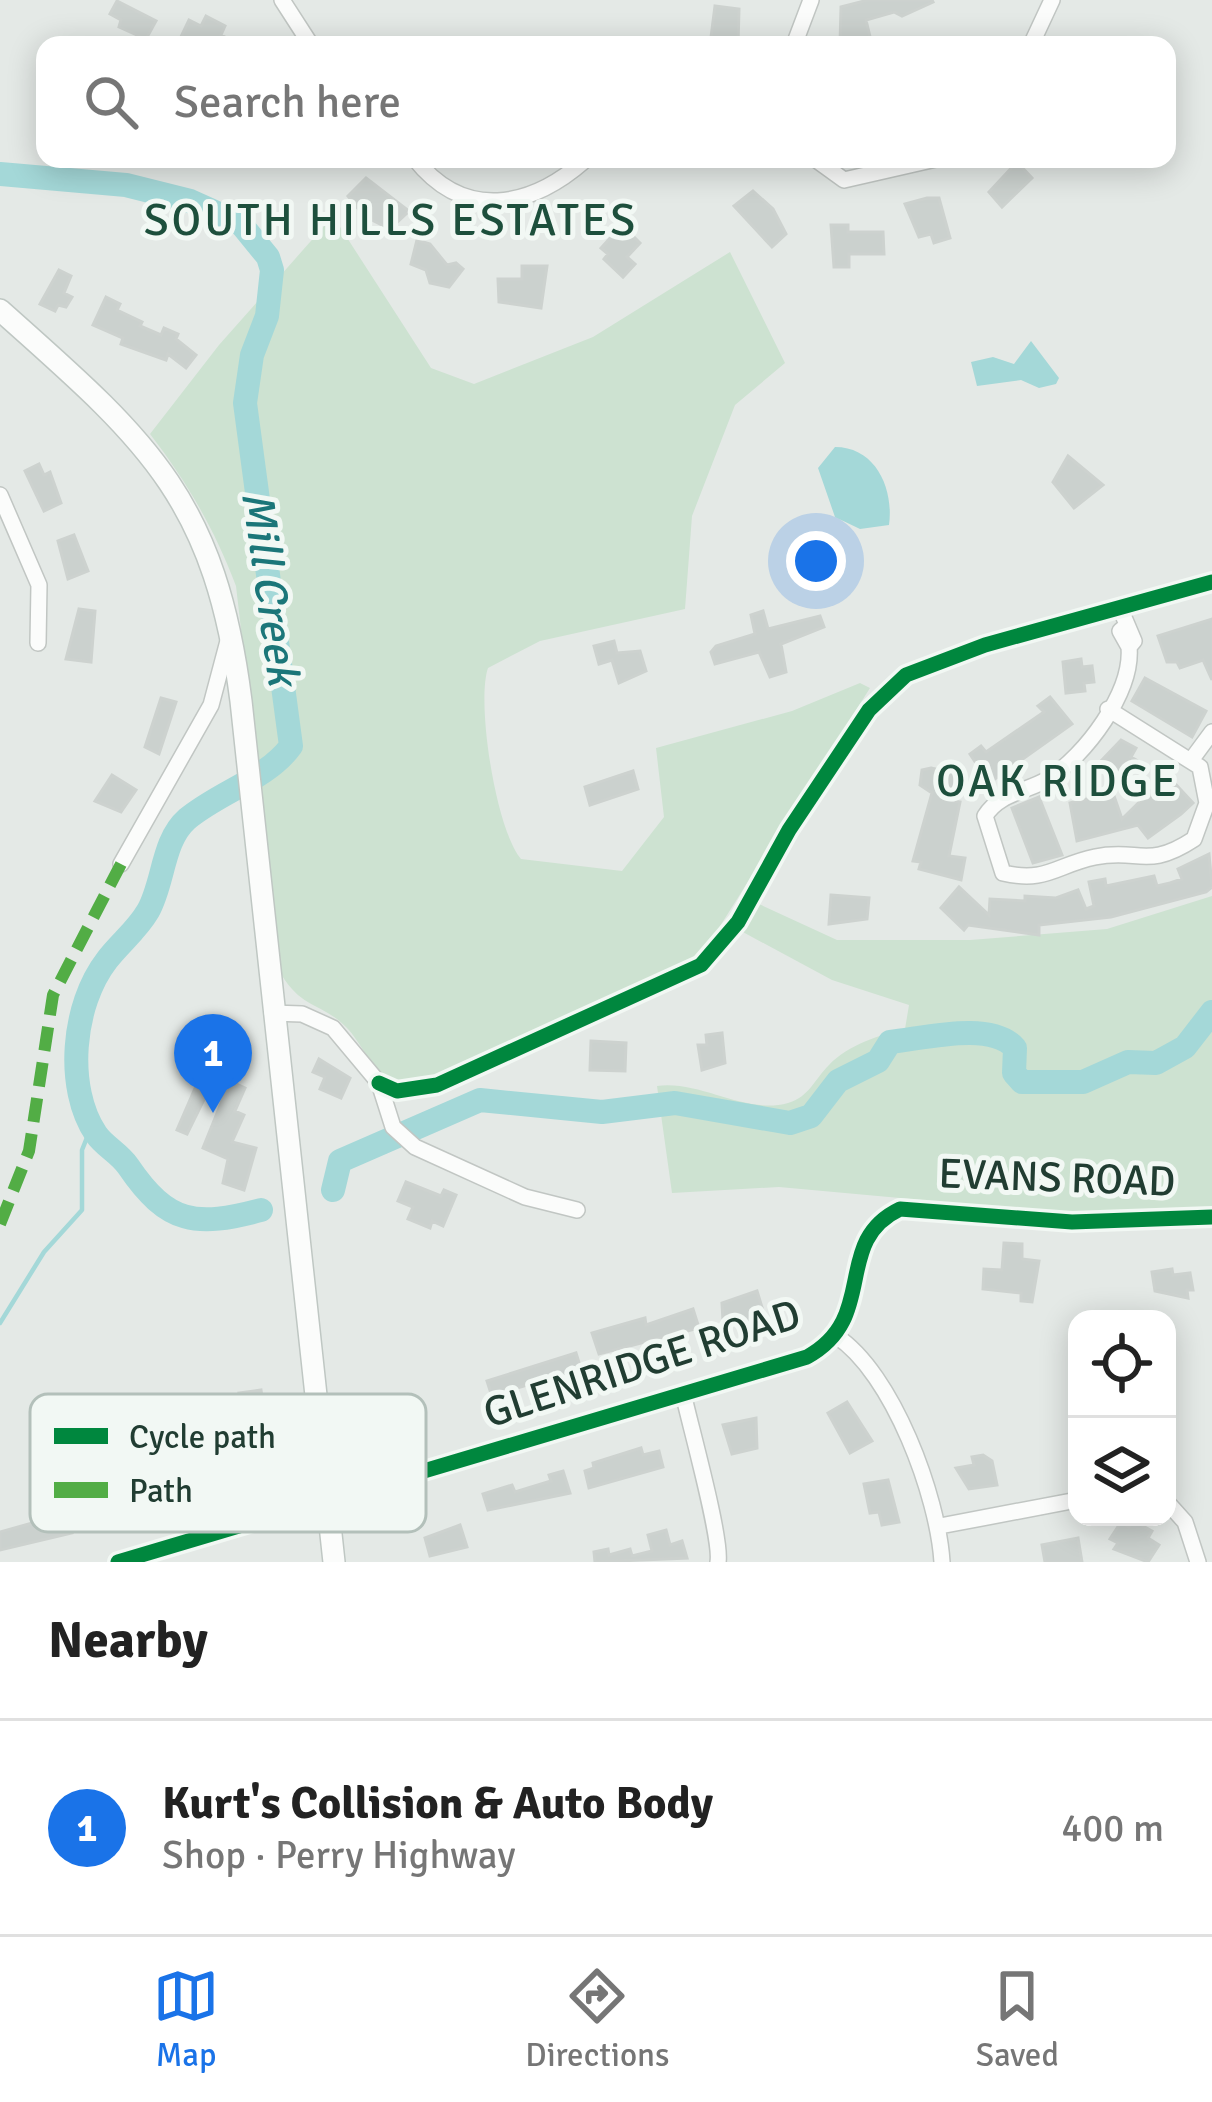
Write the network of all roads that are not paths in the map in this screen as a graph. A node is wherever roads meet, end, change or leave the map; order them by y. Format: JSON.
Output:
{"nodes":[{"id":1,"x":282,"y":0,"type":"edge"},
{"id":2,"x":811,"y":0,"type":"edge"},
{"id":3,"x":1052,"y":0,"type":"edge"},
{"id":4,"x":304,"y":36,"type":"edge"},
{"id":5,"x":797,"y":36,"type":"edge"},
{"id":6,"x":1035,"y":36,"type":"edge"},
{"id":7,"x":424,"y":168,"type":"edge"},
{"id":8,"x":574,"y":168,"type":"edge"},
{"id":9,"x":827,"y":168,"type":"edge"},
{"id":10,"x":897,"y":168,"type":"edge"},
{"id":11,"x":1,"y":312,"type":"edge"},
{"id":12,"x":0,"y":495,"type":"edge"},
{"id":13,"x":1212,"y":582,"type":"edge"},
{"id":14,"x":1120,"y":608,"type":"junction"},
{"id":15,"x":230,"y":632,"type":"junction"},
{"id":16,"x":38,"y":644,"type":"dead end"},
{"id":17,"x":1108,"y":710,"type":"junction"},
{"id":18,"x":1212,"y":732,"type":"edge"},
{"id":19,"x":1192,"y":759,"type":"junction"},
{"id":20,"x":121,"y":864,"type":"dead end"},
{"id":21,"x":272,"y":1013,"type":"junction"},
{"id":22,"x":380,"y":1083,"type":"junction"},
{"id":23,"x":900,"y":1209,"type":"joint"},
{"id":24,"x":578,"y":1210,"type":"dead end"},
{"id":25,"x":1212,"y":1216,"type":"edge"},
{"id":26,"x":836,"y":1336,"type":"junction"},
{"id":27,"x":683,"y":1393,"type":"junction"},
{"id":28,"x":314,"y":1394,"type":"edge"},
{"id":29,"x":426,"y":1471,"type":"edge"},
{"id":30,"x":1068,"y":1502,"type":"edge"},
{"id":31,"x":1176,"y":1512,"type":"edge"},
{"id":32,"x":940,"y":1526,"type":"junction"},
{"id":33,"x":220,"y":1532,"type":"edge"},
{"id":34,"x":330,"y":1532,"type":"edge"},
{"id":35,"x":118,"y":1562,"type":"edge"},
{"id":36,"x":334,"y":1562,"type":"edge"},
{"id":37,"x":718,"y":1562,"type":"edge"},
{"id":38,"x":942,"y":1562,"type":"edge"},
{"id":39,"x":1198,"y":1562,"type":"edge"}],
"edges":[{"from":1,"to":4,"type":"street"},
{"from":2,"to":5,"type":"street"},
{"from":3,"to":6,"type":"street"},
{"from":7,"to":8,"type":"street"},
{"from":9,"to":10,"type":"street"},
{"from":11,"to":15,"type":"main road"},
{"from":12,"to":16,"type":"street"},
{"from":13,"to":14,"type":"street"},
{"from":14,"to":17,"type":"street"},
{"from":14,"to":22,"type":"street"},
{"from":15,"to":20,"type":"street"},
{"from":15,"to":21,"type":"main road"},
{"from":17,"to":19,"type":"street"},
{"from":17,"to":19,"type":"street"},
{"from":18,"to":19,"type":"street"},
{"from":21,"to":22,"type":"street"},
{"from":21,"to":28,"type":"main road"},
{"from":22,"to":24,"type":"street"},
{"from":23,"to":25,"type":"street","name":"EVANS ROAD"},
{"from":23,"to":26,"type":"street","name":"GLENRIDGE ROAD"},
{"from":26,"to":27,"type":"street","name":"GLENRIDGE ROAD"},
{"from":26,"to":32,"type":"street"},
{"from":27,"to":29,"type":"street","name":"GLENRIDGE ROAD"},
{"from":27,"to":37,"type":"street"},
{"from":30,"to":32,"type":"street"},
{"from":31,"to":39,"type":"street"},
{"from":32,"to":38,"type":"street"},
{"from":33,"to":35,"type":"street","name":"GLENRIDGE ROAD"},
{"from":34,"to":36,"type":"main road"}]}
